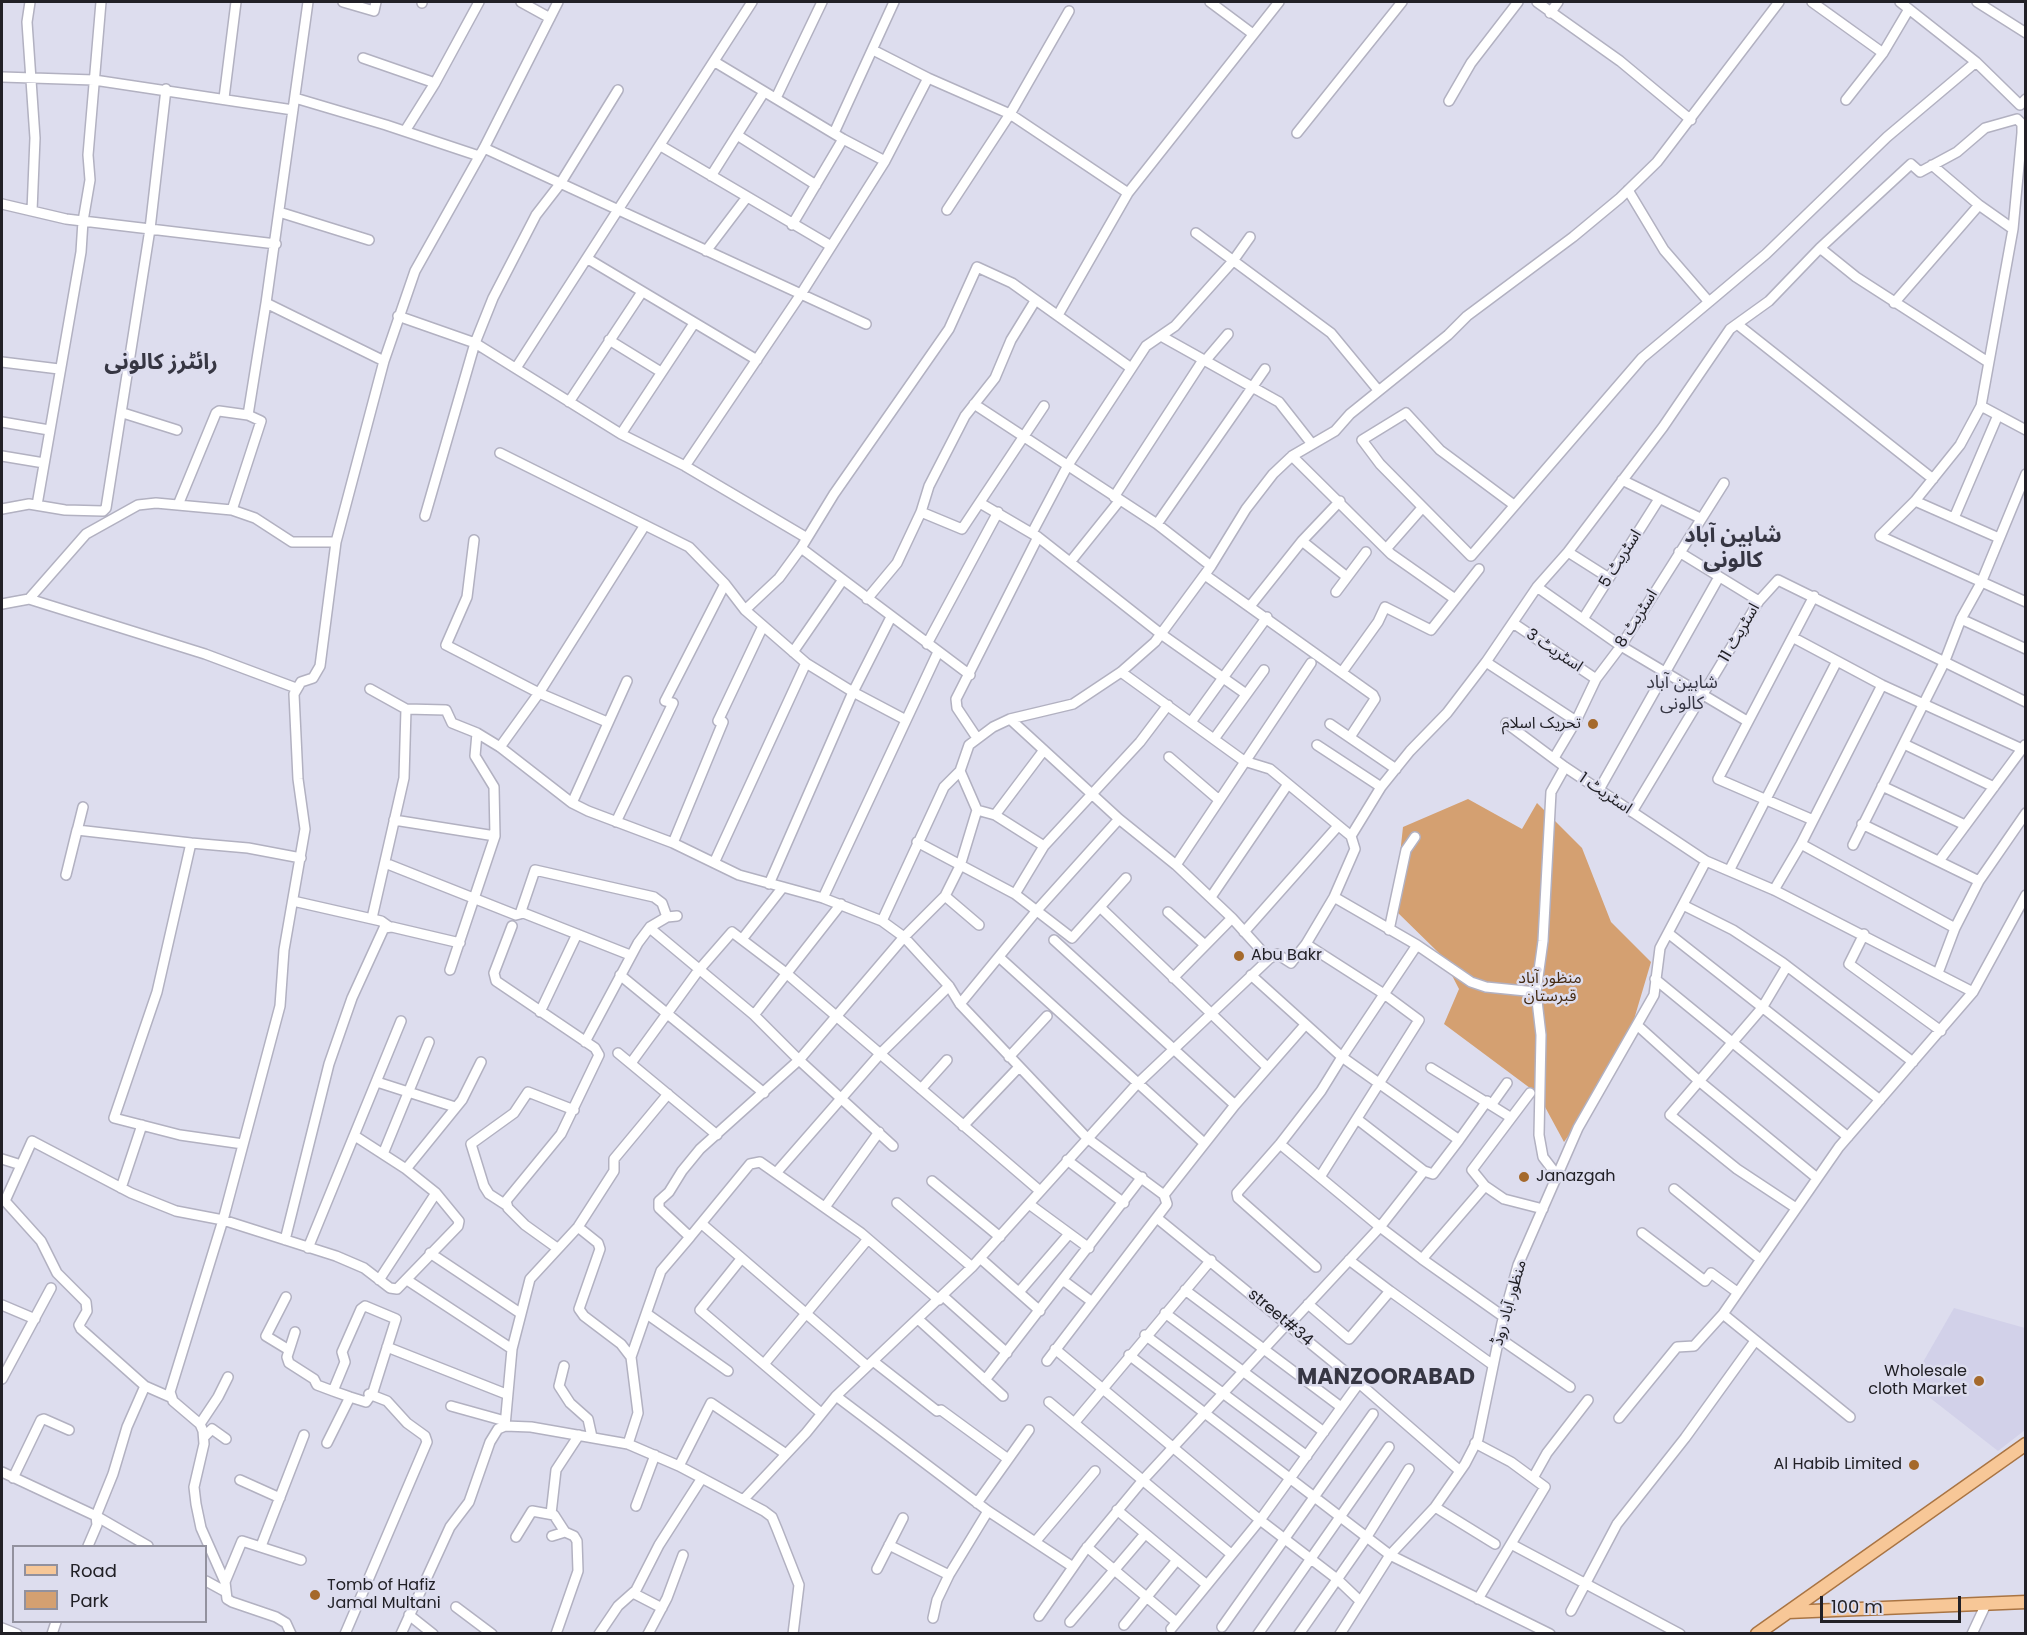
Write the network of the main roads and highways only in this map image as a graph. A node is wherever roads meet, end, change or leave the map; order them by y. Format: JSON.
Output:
{"nodes":[{"id":1,"x":2025,"y":1444,"type":"edge"},
{"id":2,"x":2025,"y":1602,"type":"edge"},
{"id":3,"x":1787,"y":1612,"type":"junction"},
{"id":4,"x":1757,"y":1634,"type":"edge"}],
"edges":[{"from":1,"to":3,"type":"main road"},
{"from":2,"to":3,"type":"main road"},
{"from":3,"to":4,"type":"main road"}]}
